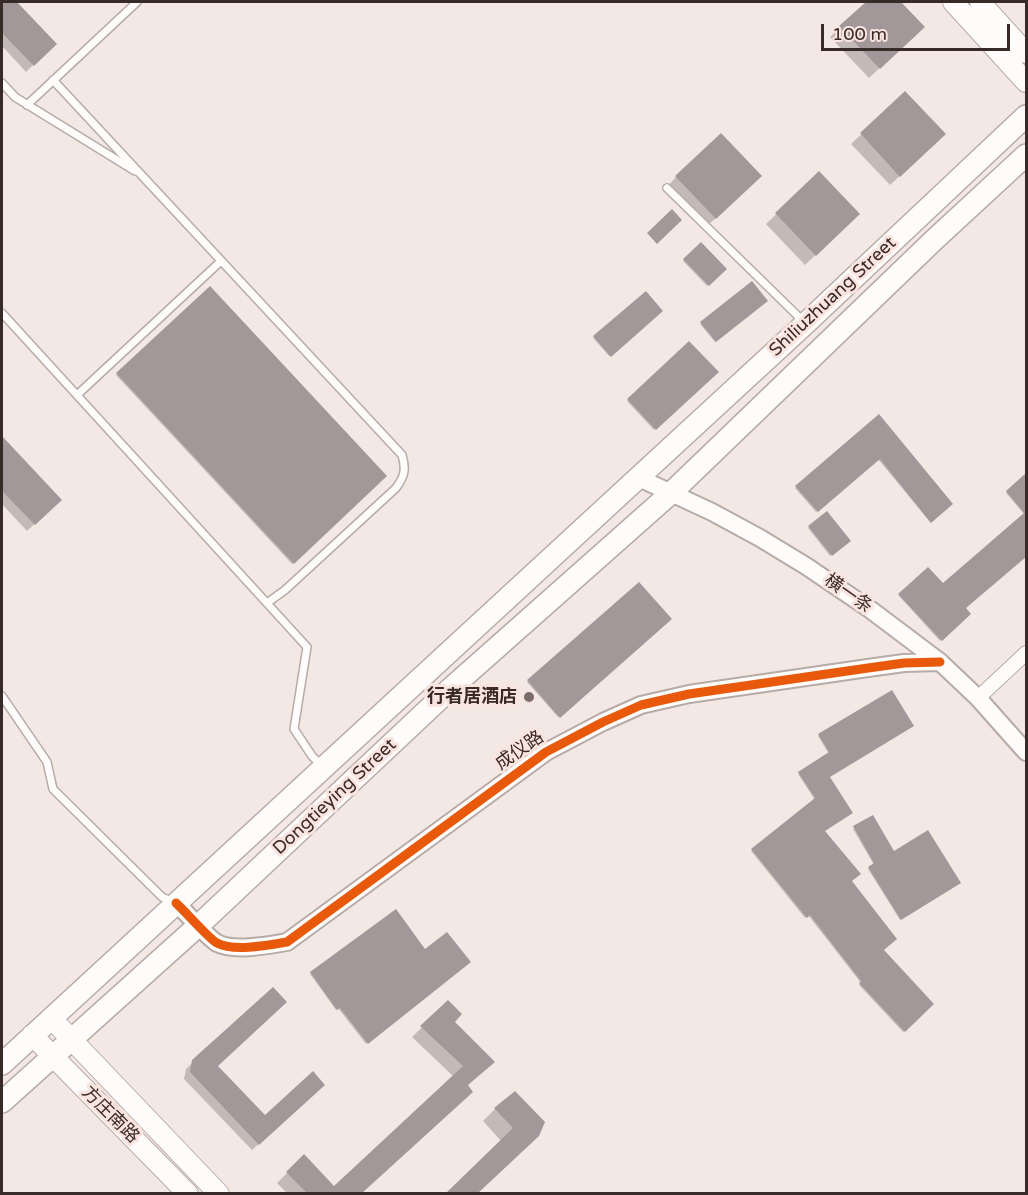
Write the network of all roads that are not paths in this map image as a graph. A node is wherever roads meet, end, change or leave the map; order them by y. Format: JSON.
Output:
{"nodes":[{"id":1,"x":137,"y":2,"type":"edge"},
{"id":2,"x":953,"y":2,"type":"edge"},
{"id":3,"x":980,"y":2,"type":"edge"},
{"id":4,"x":1026,"y":53,"type":"edge"},
{"id":5,"x":53,"y":80,"type":"junction"},
{"id":6,"x":1026,"y":82,"type":"edge"},
{"id":7,"x":2,"y":83,"type":"edge"},
{"id":8,"x":27,"y":105,"type":"junction"},
{"id":9,"x":1026,"y":116,"type":"edge"},
{"id":10,"x":1026,"y":155,"type":"edge"},
{"id":11,"x":142,"y":176,"type":"junction"},
{"id":12,"x":667,"y":188,"type":"dead end"},
{"id":13,"x":221,"y":261,"type":"junction"},
{"id":14,"x":2,"y":311,"type":"edge"},
{"id":15,"x":806,"y":324,"type":"junction"},
{"id":16,"x":77,"y":395,"type":"junction"},
{"id":17,"x":639,"y":478,"type":"junction"},
{"id":18,"x":670,"y":494,"type":"junction"},
{"id":19,"x":267,"y":603,"type":"junction"},
{"id":20,"x":1026,"y":653,"type":"edge"},
{"id":21,"x":940,"y":662,"type":"junction"},
{"id":22,"x":2,"y":696,"type":"edge"},
{"id":23,"x":978,"y":698,"type":"junction"},
{"id":24,"x":1026,"y":752,"type":"edge"},
{"id":25,"x":324,"y":768,"type":"junction"},
{"id":26,"x":176,"y":903,"type":"junction"},
{"id":27,"x":199,"y":925,"type":"junction"},
{"id":28,"x":51,"y":1018,"type":"junction"},
{"id":29,"x":32,"y":1035,"type":"junction"},
{"id":30,"x":71,"y":1040,"type":"junction"},
{"id":31,"x":52,"y":1056,"type":"junction"},
{"id":32,"x":2,"y":1064,"type":"edge"},
{"id":33,"x":2,"y":1102,"type":"edge"},
{"id":34,"x":188,"y":1194,"type":"edge"},
{"id":35,"x":219,"y":1194,"type":"edge"}],
"edges":[{"from":1,"to":5,"type":"lane"},
{"from":2,"to":6,"type":"main road"},
{"from":3,"to":4,"type":"main road"},
{"from":5,"to":8,"type":"lane"},
{"from":5,"to":11,"type":"lane"},
{"from":7,"to":8,"type":"lane"},
{"from":8,"to":11,"type":"lane"},
{"from":9,"to":15,"type":"main road","name":"Shiliuzhuang Street"},
{"from":10,"to":18,"type":"main road","name":"Shiliuzhuang Street"},
{"from":11,"to":13,"type":"lane"},
{"from":12,"to":15,"type":"lane"},
{"from":13,"to":16,"type":"lane"},
{"from":13,"to":19,"type":"lane"},
{"from":14,"to":16,"type":"lane"},
{"from":15,"to":17,"type":"main road","name":"Shiliuzhuang Street"},
{"from":16,"to":19,"type":"lane"},
{"from":17,"to":18,"type":"street","name":"横一条"},
{"from":17,"to":25,"type":"main road","name":"Dongtieying Street"},
{"from":18,"to":21,"type":"street","name":"横一条"},
{"from":18,"to":27,"type":"main road","name":"Dongtieying Street"},
{"from":19,"to":25,"type":"lane"},
{"from":20,"to":23,"type":"street"},
{"from":21,"to":23,"type":"street","name":"横一条"},
{"from":21,"to":27,"type":"street","name":"成仪路"},
{"from":22,"to":26,"type":"lane"},
{"from":23,"to":24,"type":"street","name":"横一条"},
{"from":25,"to":26,"type":"main road","name":"Dongtieying Street"},
{"from":26,"to":27,"type":"street","name":"成仪路"},
{"from":26,"to":28,"type":"main road","name":"Dongtieying Street"},
{"from":27,"to":30,"type":"main road","name":"Dongtieying Street"},
{"from":28,"to":29,"type":"main road","name":"Dongtieying Street"},
{"from":28,"to":30,"type":"main road"},
{"from":29,"to":31,"type":"main road","name":"方庄南路"},
{"from":29,"to":32,"type":"main road","name":"Dongtieying Street"},
{"from":30,"to":31,"type":"main road","name":"Dongtieying Street"},
{"from":30,"to":35,"type":"main road"},
{"from":31,"to":33,"type":"main road","name":"Dongtieying Street"},
{"from":31,"to":34,"type":"main road","name":"方庄南路"}]}
